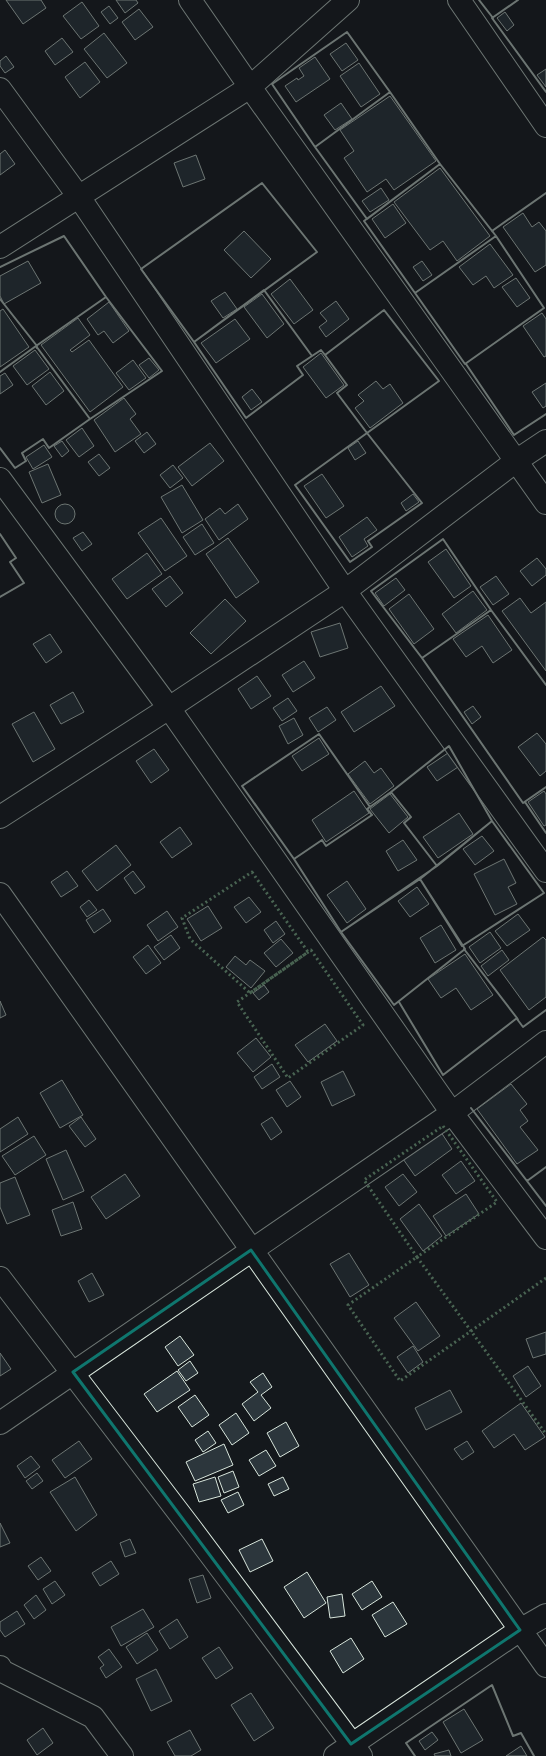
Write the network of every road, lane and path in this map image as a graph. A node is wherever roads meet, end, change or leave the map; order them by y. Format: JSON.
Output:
{"nodes":[{"id":1,"x":190,"y":0,"type":"edge"},
{"id":2,"x":348,"y":0,"type":"edge"},
{"id":3,"x":459,"y":0,"type":"edge"},
{"id":4,"x":250,"y":87,"type":"junction"},
{"id":5,"x":0,"y":89,"type":"edge"},
{"id":6,"x":546,"y":126,"type":"edge"},
{"id":7,"x":79,"y":197,"type":"junction"},
{"id":8,"x":0,"y":247,"type":"edge"},
{"id":9,"x":546,"y":440,"type":"edge"},
{"id":10,"x":516,"y":461,"type":"junction"},
{"id":11,"x":0,"y":479,"type":"edge"},
{"id":12,"x":546,"y":503,"type":"edge"},
{"id":13,"x":345,"y":591,"type":"junction"},
{"id":14,"x":169,"y":708,"type":"junction"},
{"id":15,"x":0,"y":817,"type":"edge"},
{"id":16,"x":546,"y":871,"type":"edge"},
{"id":17,"x":0,"y":894,"type":"edge"},
{"id":18,"x":546,"y":1042,"type":"edge"},
{"id":19,"x":452,"y":1113,"type":"junction"},
{"id":20,"x":546,"y":1238,"type":"edge"},
{"id":21,"x":251,"y":1250,"type":"junction"},
{"id":22,"x":0,"y":1278,"type":"edge"},
{"id":23,"x":73,"y":1372,"type":"junction"},
{"id":24,"x":0,"y":1424,"type":"edge"},
{"id":25,"x":546,"y":1615,"type":"edge"},
{"id":26,"x":520,"y":1630,"type":"junction"},
{"id":27,"x":546,"y":1666,"type":"edge"},
{"id":28,"x":0,"y":1667,"type":"edge"},
{"id":29,"x":349,"y":1752,"type":"edge"},
{"id":30,"x":122,"y":1756,"type":"edge"}],
"edges":[{"from":1,"to":4,"type":"street"},
{"from":2,"to":4,"type":"street"},
{"from":3,"to":6,"type":"street"},
{"from":4,"to":7,"type":"street"},
{"from":4,"to":10,"type":"street"},
{"from":5,"to":7,"type":"street"},
{"from":7,"to":8,"type":"street"},
{"from":7,"to":13,"type":"street"},
{"from":9,"to":10,"type":"street"},
{"from":10,"to":12,"type":"street"},
{"from":10,"to":13,"type":"street"},
{"from":11,"to":14,"type":"street"},
{"from":13,"to":14,"type":"street"},
{"from":13,"to":16,"type":"street"},
{"from":14,"to":15,"type":"street"},
{"from":14,"to":19,"type":"street"},
{"from":17,"to":21,"type":"street"},
{"from":18,"to":19,"type":"street"},
{"from":19,"to":20,"type":"street"},
{"from":19,"to":21,"type":"street"},
{"from":21,"to":23,"type":"street"},
{"from":21,"to":26,"type":"street"},
{"from":22,"to":23,"type":"street"},
{"from":23,"to":24,"type":"street"},
{"from":23,"to":29,"type":"street"},
{"from":25,"to":26,"type":"street"},
{"from":26,"to":27,"type":"street"},
{"from":26,"to":29,"type":"street"},
{"from":28,"to":30,"type":"street"}]}
